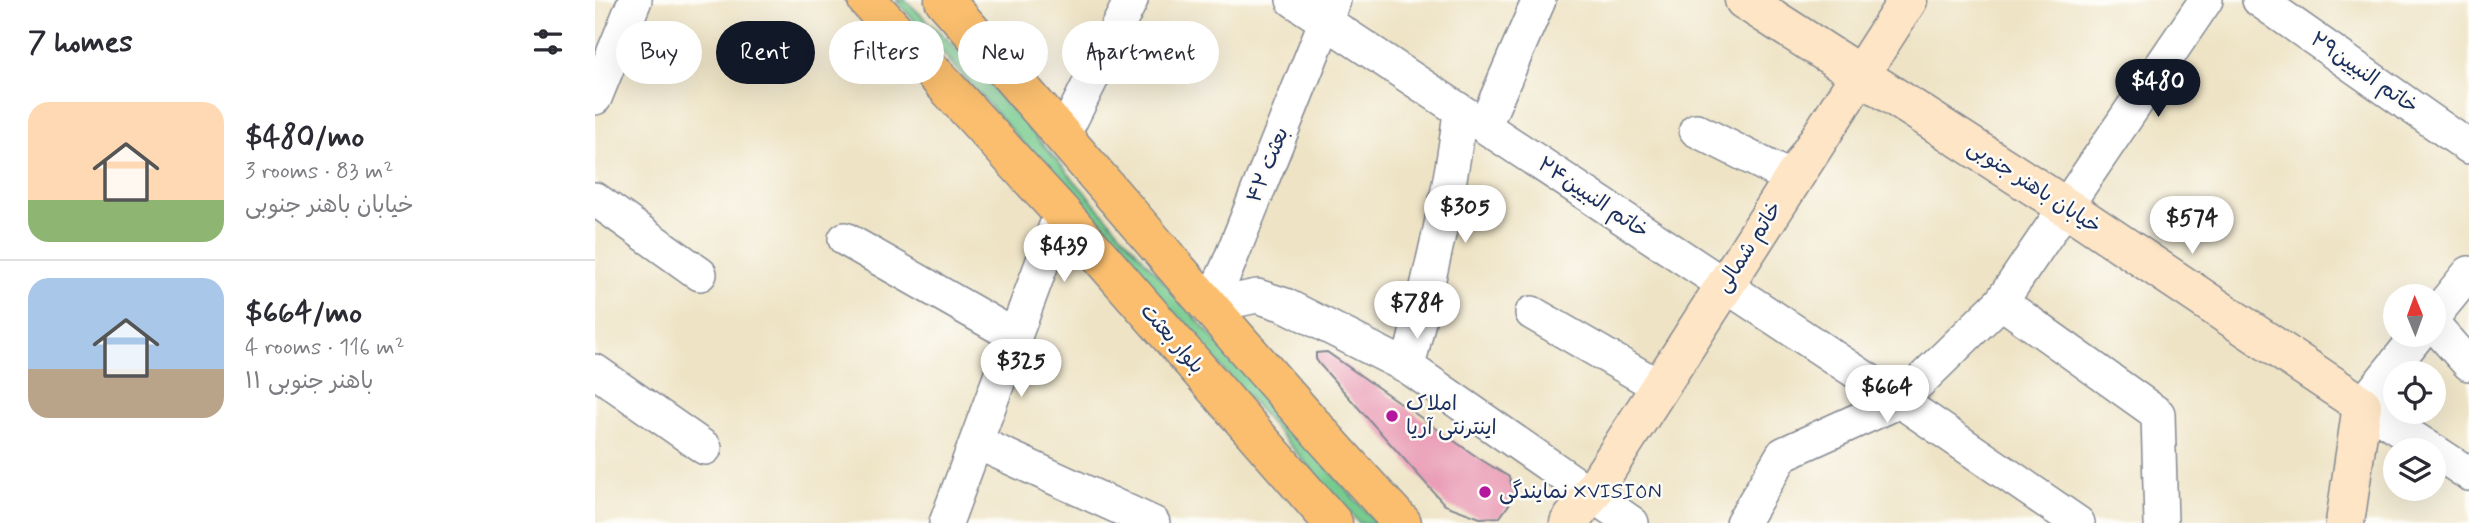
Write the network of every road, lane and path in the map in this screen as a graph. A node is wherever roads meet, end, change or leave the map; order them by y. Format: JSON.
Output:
{"nodes":[{"id":1,"x":635,"y":0,"type":"edge"},
{"id":2,"x":867,"y":0,"type":"edge"},
{"id":3,"x":944,"y":0,"type":"edge"},
{"id":4,"x":1131,"y":0,"type":"edge"},
{"id":5,"x":1293,"y":0,"type":"edge"},
{"id":6,"x":1539,"y":0,"type":"edge"},
{"id":7,"x":1744,"y":0,"type":"edge"},
{"id":8,"x":1908,"y":0,"type":"edge"},
{"id":9,"x":2206,"y":0,"type":"edge"},
{"id":10,"x":2259,"y":0,"type":"edge"},
{"id":11,"x":1329,"y":11,"type":"edge"},
{"id":12,"x":1860,"y":75,"type":"junction"},
{"id":13,"x":595,"y":98,"type":"edge"},
{"id":14,"x":1472,"y":118,"type":"junction"},
{"id":15,"x":1696,"y":131,"type":"dead end"},
{"id":16,"x":1064,"y":134,"type":"junction"},
{"id":17,"x":2469,"y":147,"type":"edge"},
{"id":18,"x":1793,"y":179,"type":"junction"},
{"id":19,"x":595,"y":199,"type":"edge"},
{"id":20,"x":2066,"y":207,"type":"junction"},
{"id":21,"x":1061,"y":212,"type":"junction"},
{"id":22,"x":845,"y":240,"type":"dead end"},
{"id":23,"x":2469,"y":273,"type":"edge"},
{"id":24,"x":700,"y":274,"type":"dead end"},
{"id":25,"x":1723,"y":286,"type":"junction"},
{"id":26,"x":2447,"y":300,"type":"edge"},
{"id":27,"x":2001,"y":302,"type":"junction"},
{"id":28,"x":1209,"y":306,"type":"junction"},
{"id":29,"x":1532,"y":313,"type":"dead end"},
{"id":30,"x":1015,"y":336,"type":"junction"},
{"id":31,"x":2447,"y":339,"type":"edge"},
{"id":32,"x":2409,"y":347,"type":"edge"},
{"id":33,"x":2469,"y":364,"type":"edge"},
{"id":34,"x":1408,"y":367,"type":"junction"},
{"id":35,"x":595,"y":371,"type":"edge"},
{"id":36,"x":1660,"y":387,"type":"junction"},
{"id":37,"x":1900,"y":401,"type":"junction"},
{"id":38,"x":2362,"y":405,"type":"junction"},
{"id":39,"x":2413,"y":438,"type":"edge"},
{"id":40,"x":976,"y":442,"type":"junction"},
{"id":41,"x":705,"y":448,"type":"dead end"},
{"id":42,"x":2446,"y":459,"type":"edge"},
{"id":43,"x":2469,"y":474,"type":"edge"},
{"id":44,"x":1580,"y":509,"type":"edge"},
{"id":45,"x":1408,"y":520,"type":"edge"},
{"id":46,"x":947,"y":522,"type":"edge"},
{"id":47,"x":1153,"y":523,"type":"edge"},
{"id":48,"x":1333,"y":523,"type":"edge"},
{"id":49,"x":1550,"y":523,"type":"edge"},
{"id":50,"x":1632,"y":523,"type":"edge"},
{"id":51,"x":1742,"y":523,"type":"edge"},
{"id":52,"x":2078,"y":523,"type":"edge"},
{"id":53,"x":2161,"y":523,"type":"edge"},
{"id":54,"x":2345,"y":523,"type":"edge"}],
"edges":[{"from":1,"to":13,"type":"street"},
{"from":2,"to":21,"type":"main road","name":"بلوار بعثت"},
{"from":3,"to":16,"type":"main road"},
{"from":4,"to":16,"type":"street"},
{"from":5,"to":11,"type":"street","name":"خاتم النبیین۲۴"},
{"from":6,"to":14,"type":"street"},
{"from":7,"to":12,"type":"street","name":"خیابان باهنر جنوبی"},
{"from":8,"to":12,"type":"street","name":"خاتم شمالی"},
{"from":9,"to":20,"type":"street"},
{"from":10,"to":17,"type":"street","name":"خاتم النبیین۲۹"},
{"from":11,"to":14,"type":"street","name":"خاتم النبیین۲۴"},
{"from":11,"to":28,"type":"street","name":"بعثت ۴۲"},
{"from":12,"to":18,"type":"street","name":"خاتم شمالی"},
{"from":12,"to":20,"type":"street","name":"خیابان باهنر جنوبی"},
{"from":14,"to":25,"type":"street","name":"خاتم النبیین۲۴"},
{"from":14,"to":34,"type":"street"},
{"from":15,"to":18,"type":"street"},
{"from":16,"to":28,"type":"main road"},
{"from":18,"to":25,"type":"street","name":"خاتم شمالی"},
{"from":19,"to":24,"type":"street"},
{"from":20,"to":27,"type":"street"},
{"from":20,"to":38,"type":"street","name":"خیابان باهنر جنوبی"},
{"from":21,"to":30,"type":"street"},
{"from":21,"to":48,"type":"main road","name":"بلوار بعثت"},
{"from":22,"to":30,"type":"street"},
{"from":23,"to":26,"type":"street"},
{"from":25,"to":36,"type":"street","name":"خاتم شمالی"},
{"from":25,"to":37,"type":"street","name":"خاتم النبیین۲۴"},
{"from":27,"to":37,"type":"street"},
{"from":27,"to":53,"type":"street"},
{"from":28,"to":34,"type":"street"},
{"from":28,"to":45,"type":"main road"},
{"from":29,"to":36,"type":"street"},
{"from":30,"to":40,"type":"street"},
{"from":31,"to":33,"type":"street"},
{"from":32,"to":38,"type":"street"},
{"from":34,"to":44,"type":"street"},
{"from":35,"to":41,"type":"street"},
{"from":36,"to":44,"type":"street","name":"خاتم شمالی"},
{"from":37,"to":51,"type":"street"},
{"from":37,"to":52,"type":"street","name":"خاتم النبیین۲۴"},
{"from":38,"to":39,"type":"street"},
{"from":38,"to":54,"type":"street"},
{"from":40,"to":46,"type":"street"},
{"from":40,"to":47,"type":"street"},
{"from":42,"to":43,"type":"street"},
{"from":44,"to":49,"type":"street"},
{"from":44,"to":50,"type":"street"}]}
